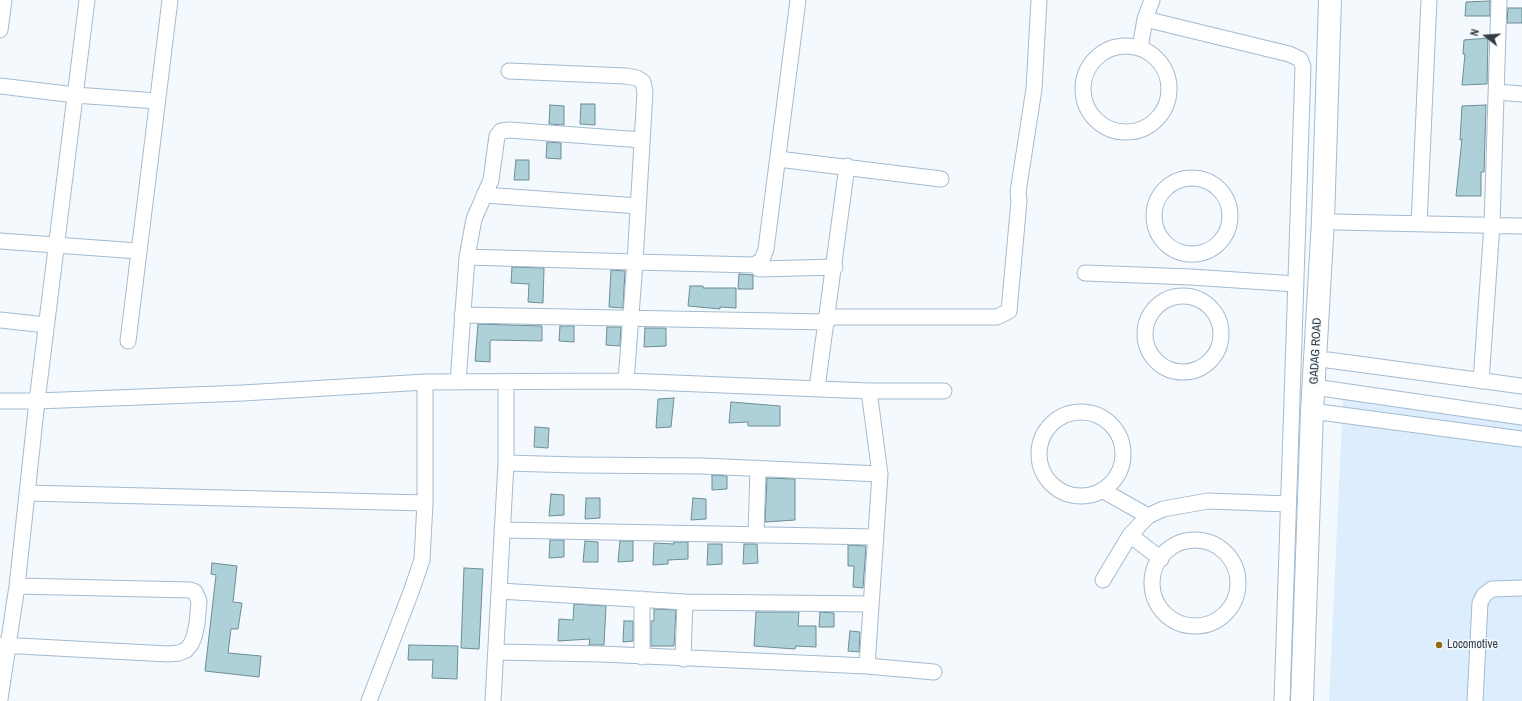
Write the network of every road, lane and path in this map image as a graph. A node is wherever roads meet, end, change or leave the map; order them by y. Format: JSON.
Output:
{"nodes":[{"id":1,"x":87,"y":0,"type":"edge"},
{"id":2,"x":170,"y":0,"type":"edge"},
{"id":3,"x":798,"y":0,"type":"edge"},
{"id":4,"x":1040,"y":0,"type":"edge"},
{"id":5,"x":1152,"y":0,"type":"edge"},
{"id":6,"x":1330,"y":0,"type":"edge"},
{"id":7,"x":1343,"y":0,"type":"edge"},
{"id":8,"x":1429,"y":0,"type":"edge"},
{"id":9,"x":1499,"y":0,"type":"edge"},
{"id":10,"x":2,"y":7,"type":"edge"},
{"id":11,"x":1146,"y":19,"type":"junction"},
{"id":12,"x":0,"y":30,"type":"edge"},
{"id":13,"x":1140,"y":48,"type":"junction"},
{"id":14,"x":509,"y":71,"type":"dead end"},
{"id":15,"x":0,"y":86,"type":"edge"},
{"id":16,"x":1497,"y":92,"type":"junction"},
{"id":17,"x":1522,"y":94,"type":"edge"},
{"id":18,"x":75,"y":95,"type":"junction"},
{"id":19,"x":157,"y":101,"type":"junction"},
{"id":20,"x":642,"y":140,"type":"junction"},
{"id":21,"x":778,"y":159,"type":"junction"},
{"id":22,"x":847,"y":166,"type":"junction"},
{"id":23,"x":941,"y":179,"type":"dead end"},
{"id":24,"x":484,"y":195,"type":"junction"},
{"id":25,"x":638,"y":206,"type":"junction"},
{"id":26,"x":1335,"y":222,"type":"junction"},
{"id":27,"x":1419,"y":224,"type":"junction"},
{"id":28,"x":1492,"y":225,"type":"junction"},
{"id":29,"x":1522,"y":226,"type":"edge"},
{"id":30,"x":0,"y":241,"type":"edge"},
{"id":31,"x":56,"y":244,"type":"junction"},
{"id":32,"x":138,"y":251,"type":"junction"},
{"id":33,"x":1191,"y":255,"type":"junction"},
{"id":34,"x":467,"y":257,"type":"junction"},
{"id":35,"x":635,"y":262,"type":"junction"},
{"id":36,"x":834,"y":267,"type":"junction"},
{"id":37,"x":759,"y":269,"type":"dead end"},
{"id":38,"x":1086,"y":273,"type":"dead end"},
{"id":39,"x":1191,"y":277,"type":"junction"},
{"id":40,"x":1296,"y":284,"type":"junction"},
{"id":41,"x":1184,"y":295,"type":"junction"},
{"id":42,"x":462,"y":314,"type":"junction"},
{"id":43,"x":631,"y":318,"type":"junction"},
{"id":44,"x":0,"y":320,"type":"edge"},
{"id":45,"x":827,"y":322,"type":"junction"},
{"id":46,"x":46,"y":325,"type":"junction"},
{"id":47,"x":128,"y":341,"type":"dead end"},
{"id":48,"x":1328,"y":360,"type":"junction"},
{"id":49,"x":626,"y":381,"type":"junction"},
{"id":50,"x":1481,"y":381,"type":"junction"},
{"id":51,"x":425,"y":382,"type":"junction"},
{"id":52,"x":458,"y":382,"type":"junction"},
{"id":53,"x":506,"y":382,"type":"junction"},
{"id":54,"x":1522,"y":386,"type":"edge"},
{"id":55,"x":817,"y":388,"type":"junction"},
{"id":56,"x":1320,"y":388,"type":"junction"},
{"id":57,"x":869,"y":391,"type":"junction"},
{"id":58,"x":944,"y":391,"type":"dead end"},
{"id":59,"x":0,"y":400,"type":"edge"},
{"id":60,"x":37,"y":401,"type":"junction"},
{"id":61,"x":1318,"y":411,"type":"junction"},
{"id":62,"x":1522,"y":417,"type":"edge"},
{"id":63,"x":1522,"y":438,"type":"edge"},
{"id":64,"x":506,"y":463,"type":"junction"},
{"id":65,"x":758,"y":468,"type":"junction"},
{"id":66,"x":880,"y":474,"type":"junction"},
{"id":67,"x":1102,"y":490,"type":"junction"},
{"id":68,"x":27,"y":493,"type":"junction"},
{"id":69,"x":425,"y":503,"type":"junction"},
{"id":70,"x":1288,"y":504,"type":"junction"},
{"id":71,"x":1148,"y":516,"type":"junction"},
{"id":72,"x":502,"y":530,"type":"junction"},
{"id":73,"x":756,"y":535,"type":"junction"},
{"id":74,"x":1130,"y":535,"type":"junction"},
{"id":75,"x":876,"y":538,"type":"junction"},
{"id":76,"x":1161,"y":559,"type":"junction"},
{"id":77,"x":1103,"y":580,"type":"dead end"},
{"id":78,"x":17,"y":586,"type":"junction"},
{"id":79,"x":1522,"y":588,"type":"edge"},
{"id":80,"x":499,"y":591,"type":"junction"},
{"id":81,"x":642,"y":599,"type":"junction"},
{"id":82,"x":685,"y":602,"type":"junction"},
{"id":83,"x":871,"y":604,"type":"junction"},
{"id":84,"x":4,"y":644,"type":"edge"},
{"id":85,"x":496,"y":652,"type":"junction"},
{"id":86,"x":642,"y":656,"type":"junction"},
{"id":87,"x":683,"y":659,"type":"junction"},
{"id":88,"x":867,"y":666,"type":"junction"},
{"id":89,"x":934,"y":672,"type":"dead end"},
{"id":90,"x":0,"y":699,"type":"edge"},
{"id":91,"x":369,"y":701,"type":"edge"},
{"id":92,"x":493,"y":701,"type":"edge"},
{"id":93,"x":1282,"y":701,"type":"edge"},
{"id":94,"x":1302,"y":701,"type":"edge"},
{"id":95,"x":1314,"y":701,"type":"edge"},
{"id":96,"x":1475,"y":701,"type":"edge"}],
"edges":[{"from":1,"to":18,"type":"street"},
{"from":2,"to":19,"type":"street"},
{"from":3,"to":21,"type":"street"},
{"from":4,"to":45,"type":"street"},
{"from":5,"to":11,"type":"street"},
{"from":6,"to":56,"type":"highway","name":"GADAG ROAD"},
{"from":7,"to":26,"type":"highway","name":"GADAG ROAD"},
{"from":8,"to":27,"type":"street"},
{"from":9,"to":16,"type":"street"},
{"from":10,"to":12,"type":"street"},
{"from":11,"to":13,"type":"street"},
{"from":11,"to":40,"type":"street"},
{"from":13,"to":13,"type":"street"},
{"from":14,"to":20,"type":"street"},
{"from":15,"to":18,"type":"street"},
{"from":16,"to":17,"type":"street"},
{"from":16,"to":28,"type":"street"},
{"from":18,"to":19,"type":"street"},
{"from":18,"to":31,"type":"street"},
{"from":19,"to":32,"type":"street"},
{"from":20,"to":24,"type":"street"},
{"from":20,"to":25,"type":"street"},
{"from":21,"to":22,"type":"street"},
{"from":21,"to":35,"type":"street"},
{"from":22,"to":23,"type":"street"},
{"from":22,"to":36,"type":"street"},
{"from":24,"to":25,"type":"street"},
{"from":24,"to":34,"type":"street"},
{"from":25,"to":35,"type":"street"},
{"from":26,"to":27,"type":"street"},
{"from":26,"to":48,"type":"highway","name":"GADAG ROAD"},
{"from":27,"to":28,"type":"street"},
{"from":28,"to":29,"type":"street"},
{"from":28,"to":50,"type":"street"},
{"from":30,"to":31,"type":"street"},
{"from":31,"to":32,"type":"street"},
{"from":31,"to":46,"type":"street"},
{"from":32,"to":47,"type":"street"},
{"from":33,"to":33,"type":"street"},
{"from":33,"to":39,"type":"street"},
{"from":34,"to":35,"type":"street"},
{"from":34,"to":42,"type":"street"},
{"from":35,"to":43,"type":"street"},
{"from":36,"to":37,"type":"street"},
{"from":36,"to":45,"type":"street"},
{"from":38,"to":39,"type":"street"},
{"from":39,"to":40,"type":"street"},
{"from":39,"to":41,"type":"street"},
{"from":40,"to":70,"type":"street"},
{"from":41,"to":41,"type":"street"},
{"from":42,"to":43,"type":"street"},
{"from":42,"to":52,"type":"street"},
{"from":43,"to":45,"type":"street"},
{"from":43,"to":49,"type":"street"},
{"from":44,"to":46,"type":"street"},
{"from":45,"to":55,"type":"street"},
{"from":46,"to":60,"type":"street"},
{"from":48,"to":50,"type":"street"},
{"from":48,"to":56,"type":"highway","name":"GADAG ROAD"},
{"from":49,"to":53,"type":"street"},
{"from":49,"to":55,"type":"street"},
{"from":50,"to":54,"type":"street"},
{"from":51,"to":52,"type":"street"},
{"from":51,"to":60,"type":"street"},
{"from":51,"to":69,"type":"street"},
{"from":52,"to":53,"type":"street"},
{"from":53,"to":64,"type":"street"},
{"from":55,"to":57,"type":"street"},
{"from":56,"to":61,"type":"highway","name":"GADAG ROAD"},
{"from":56,"to":62,"type":"street"},
{"from":57,"to":58,"type":"street"},
{"from":57,"to":66,"type":"street"},
{"from":59,"to":60,"type":"street"},
{"from":60,"to":68,"type":"street"},
{"from":61,"to":63,"type":"street"},
{"from":61,"to":94,"type":"highway","name":"GADAG ROAD"},
{"from":61,"to":95,"type":"highway","name":"GADAG ROAD"},
{"from":64,"to":65,"type":"street"},
{"from":64,"to":72,"type":"street"},
{"from":65,"to":66,"type":"street"},
{"from":65,"to":73,"type":"street"},
{"from":66,"to":75,"type":"street"},
{"from":67,"to":67,"type":"street"},
{"from":67,"to":71,"type":"street"},
{"from":68,"to":69,"type":"street"},
{"from":68,"to":78,"type":"street"},
{"from":69,"to":91,"type":"street"},
{"from":70,"to":71,"type":"street"},
{"from":70,"to":93,"type":"street"},
{"from":71,"to":74,"type":"street"},
{"from":72,"to":73,"type":"street"},
{"from":72,"to":80,"type":"street"},
{"from":73,"to":75,"type":"street"},
{"from":74,"to":76,"type":"street"},
{"from":74,"to":77,"type":"street"},
{"from":75,"to":83,"type":"street"},
{"from":76,"to":76,"type":"street"},
{"from":78,"to":84,"type":"street"},
{"from":78,"to":84,"type":"street"},
{"from":79,"to":96,"type":"street"},
{"from":80,"to":81,"type":"street"},
{"from":80,"to":85,"type":"street"},
{"from":81,"to":82,"type":"street"},
{"from":81,"to":86,"type":"street"},
{"from":82,"to":83,"type":"street"},
{"from":82,"to":87,"type":"street"},
{"from":83,"to":88,"type":"street"},
{"from":84,"to":90,"type":"street"},
{"from":85,"to":86,"type":"street"},
{"from":85,"to":92,"type":"street"},
{"from":86,"to":87,"type":"street"},
{"from":87,"to":88,"type":"street"},
{"from":88,"to":89,"type":"street"}]}
